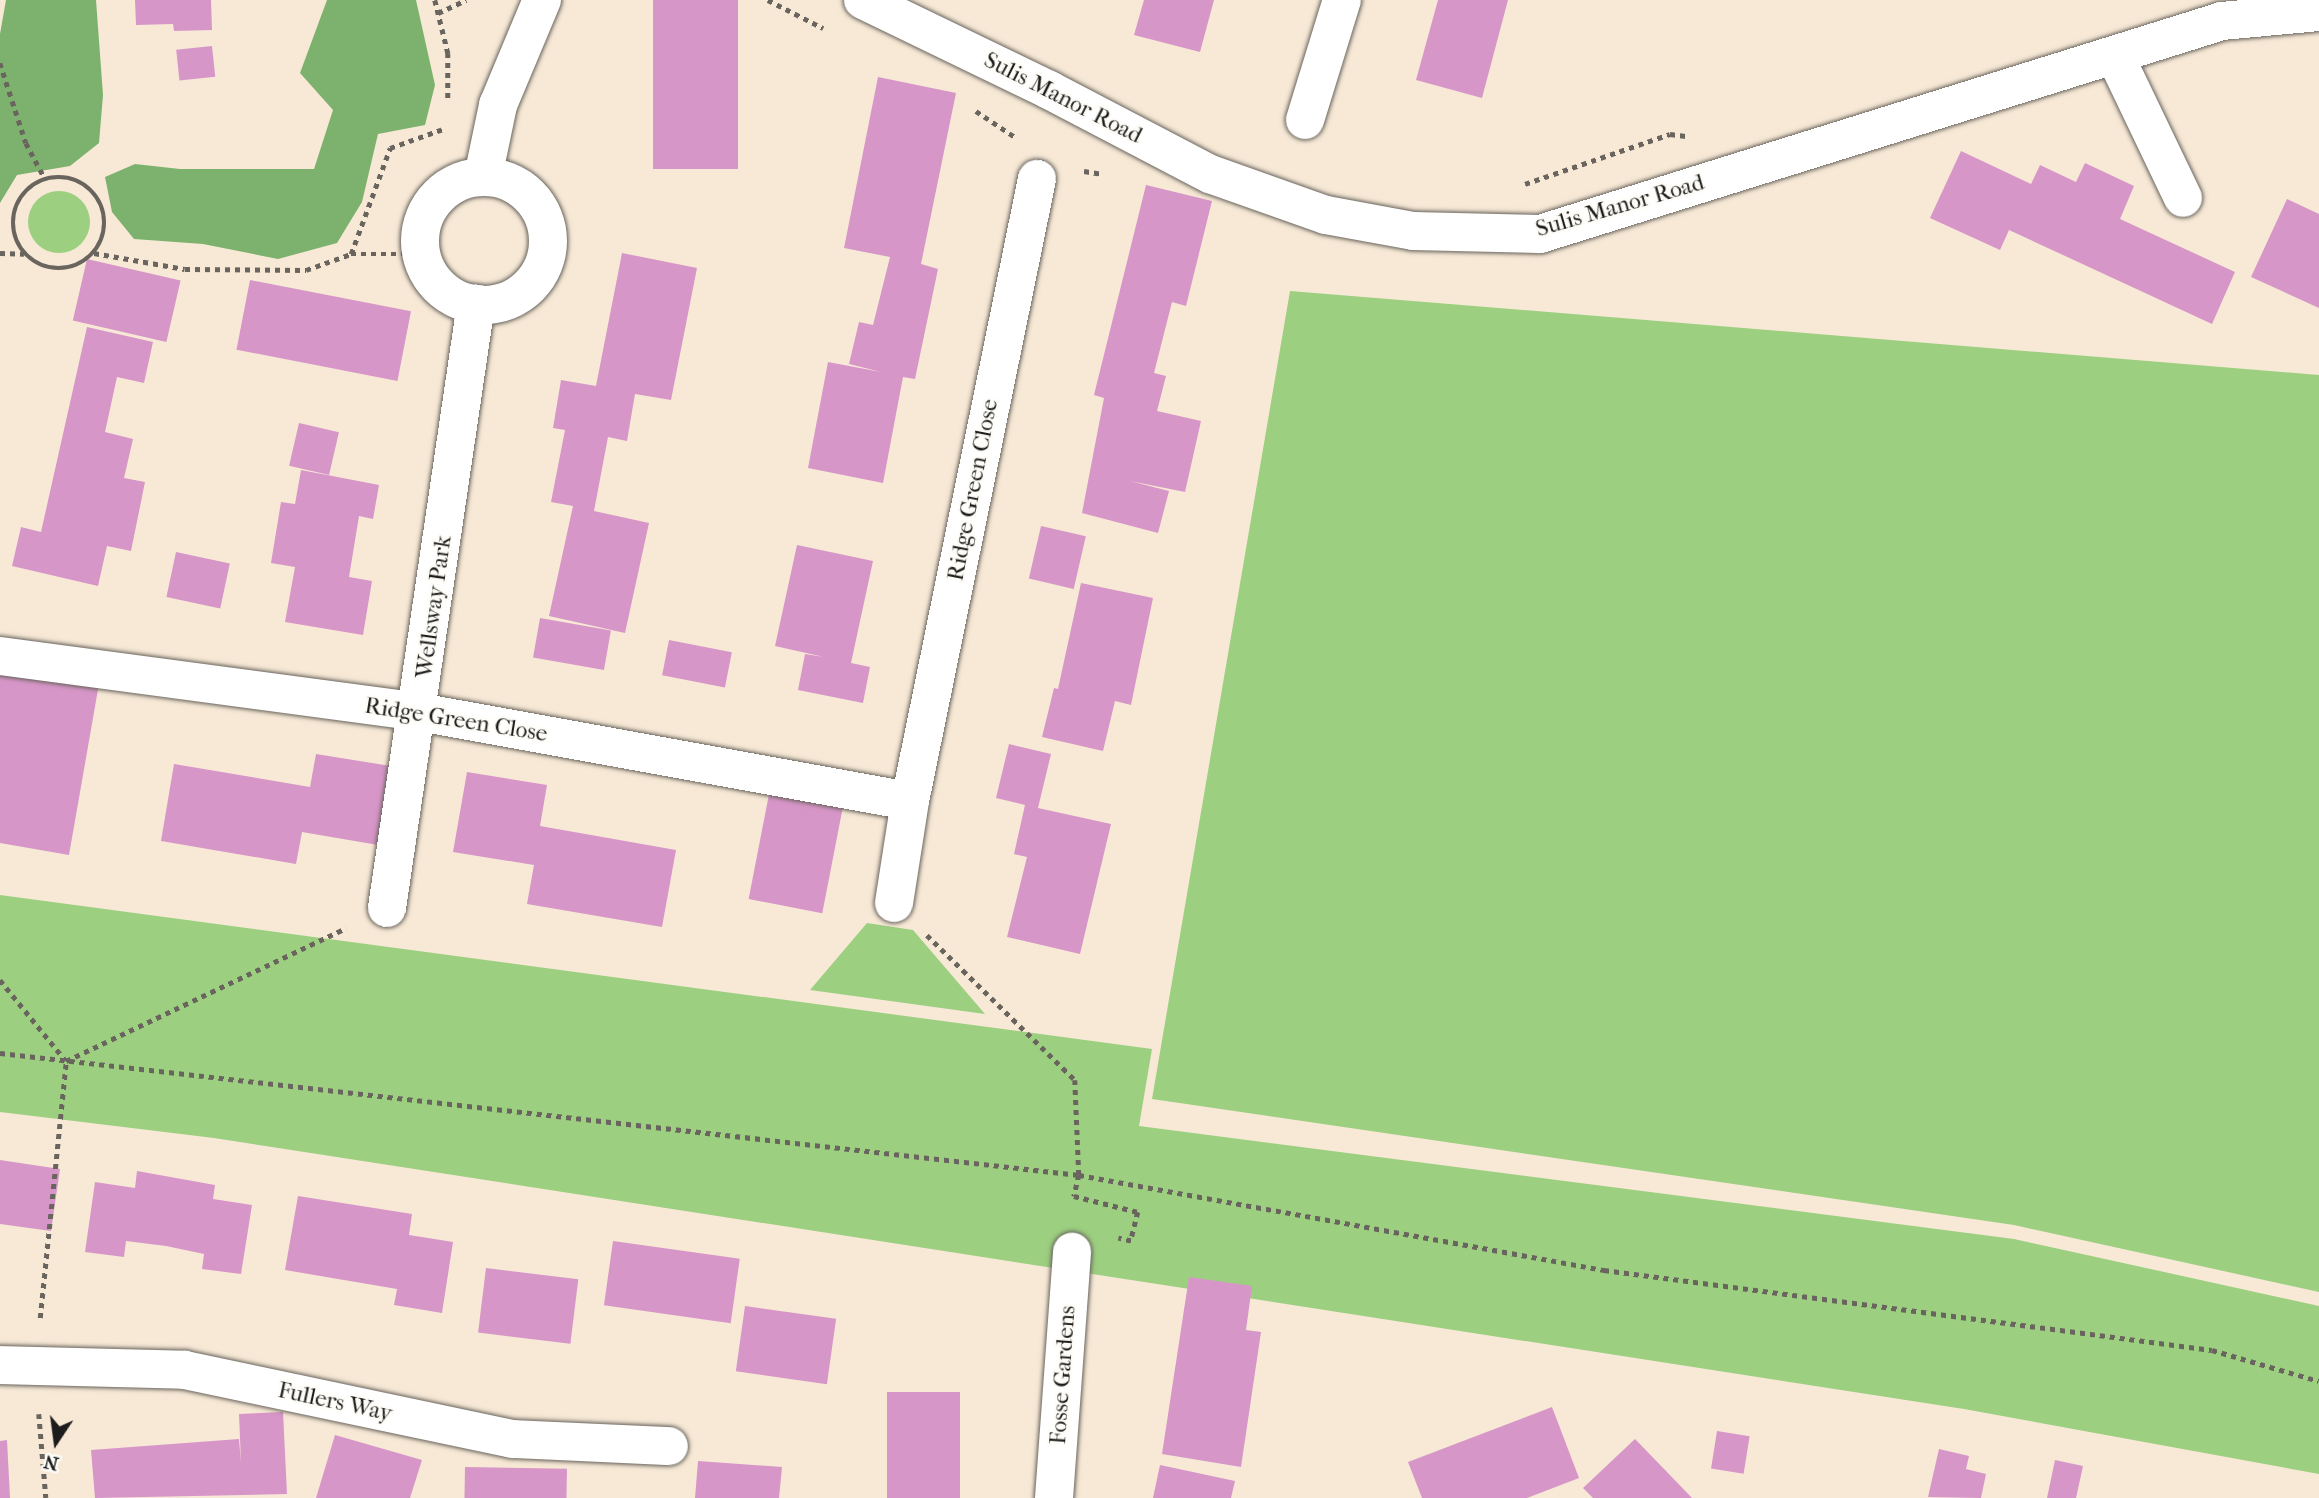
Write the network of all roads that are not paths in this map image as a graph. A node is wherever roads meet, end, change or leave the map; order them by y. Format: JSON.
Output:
{"nodes":[{"id":1,"x":542,"y":0,"type":"edge"},
{"id":2,"x":863,"y":0,"type":"edge"},
{"id":3,"x":1342,"y":0,"type":"edge"},
{"id":4,"x":2319,"y":12,"type":"edge"},
{"id":5,"x":2116,"y":58,"type":"junction"},
{"id":6,"x":1305,"y":120,"type":"dead end"},
{"id":7,"x":483,"y":177,"type":"junction"},
{"id":8,"x":1037,"y":179,"type":"dead end"},
{"id":9,"x":2183,"y":198,"type":"dead end"},
{"id":10,"x":476,"y":304,"type":"junction"},
{"id":11,"x":0,"y":656,"type":"edge"},
{"id":12,"x":419,"y":712,"type":"junction"},
{"id":13,"x":910,"y":801,"type":"junction"},
{"id":14,"x":894,"y":902,"type":"road end"},
{"id":15,"x":387,"y":908,"type":"road end"},
{"id":16,"x":1072,"y":1252,"type":"dead end"},
{"id":17,"x":18,"y":1365,"type":"edge"},
{"id":18,"x":669,"y":1446,"type":"dead end"},
{"id":19,"x":1054,"y":1498,"type":"edge"}],
"edges":[{"from":1,"to":7,"type":"street"},
{"from":2,"to":5,"type":"street","name":"Sulis Manor Road"},
{"from":3,"to":6,"type":"street"},
{"from":4,"to":5,"type":"street","name":"Sulis Manor Road"},
{"from":5,"to":9,"type":"street"},
{"from":7,"to":10,"type":"street"},
{"from":7,"to":10,"type":"street"},
{"from":8,"to":13,"type":"street","name":"Ridge Green Close"},
{"from":10,"to":12,"type":"street","name":"Wellsway Park"},
{"from":11,"to":12,"type":"street","name":"Ridge Green Close"},
{"from":12,"to":13,"type":"street","name":"Ridge Green Close"},
{"from":12,"to":15,"type":"street","name":"Wellsway Park"},
{"from":13,"to":14,"type":"street","name":"Ridge Green Close"},
{"from":16,"to":19,"type":"street","name":"Fosse Gardens"},
{"from":17,"to":18,"type":"street","name":"Fullers Way"}]}
